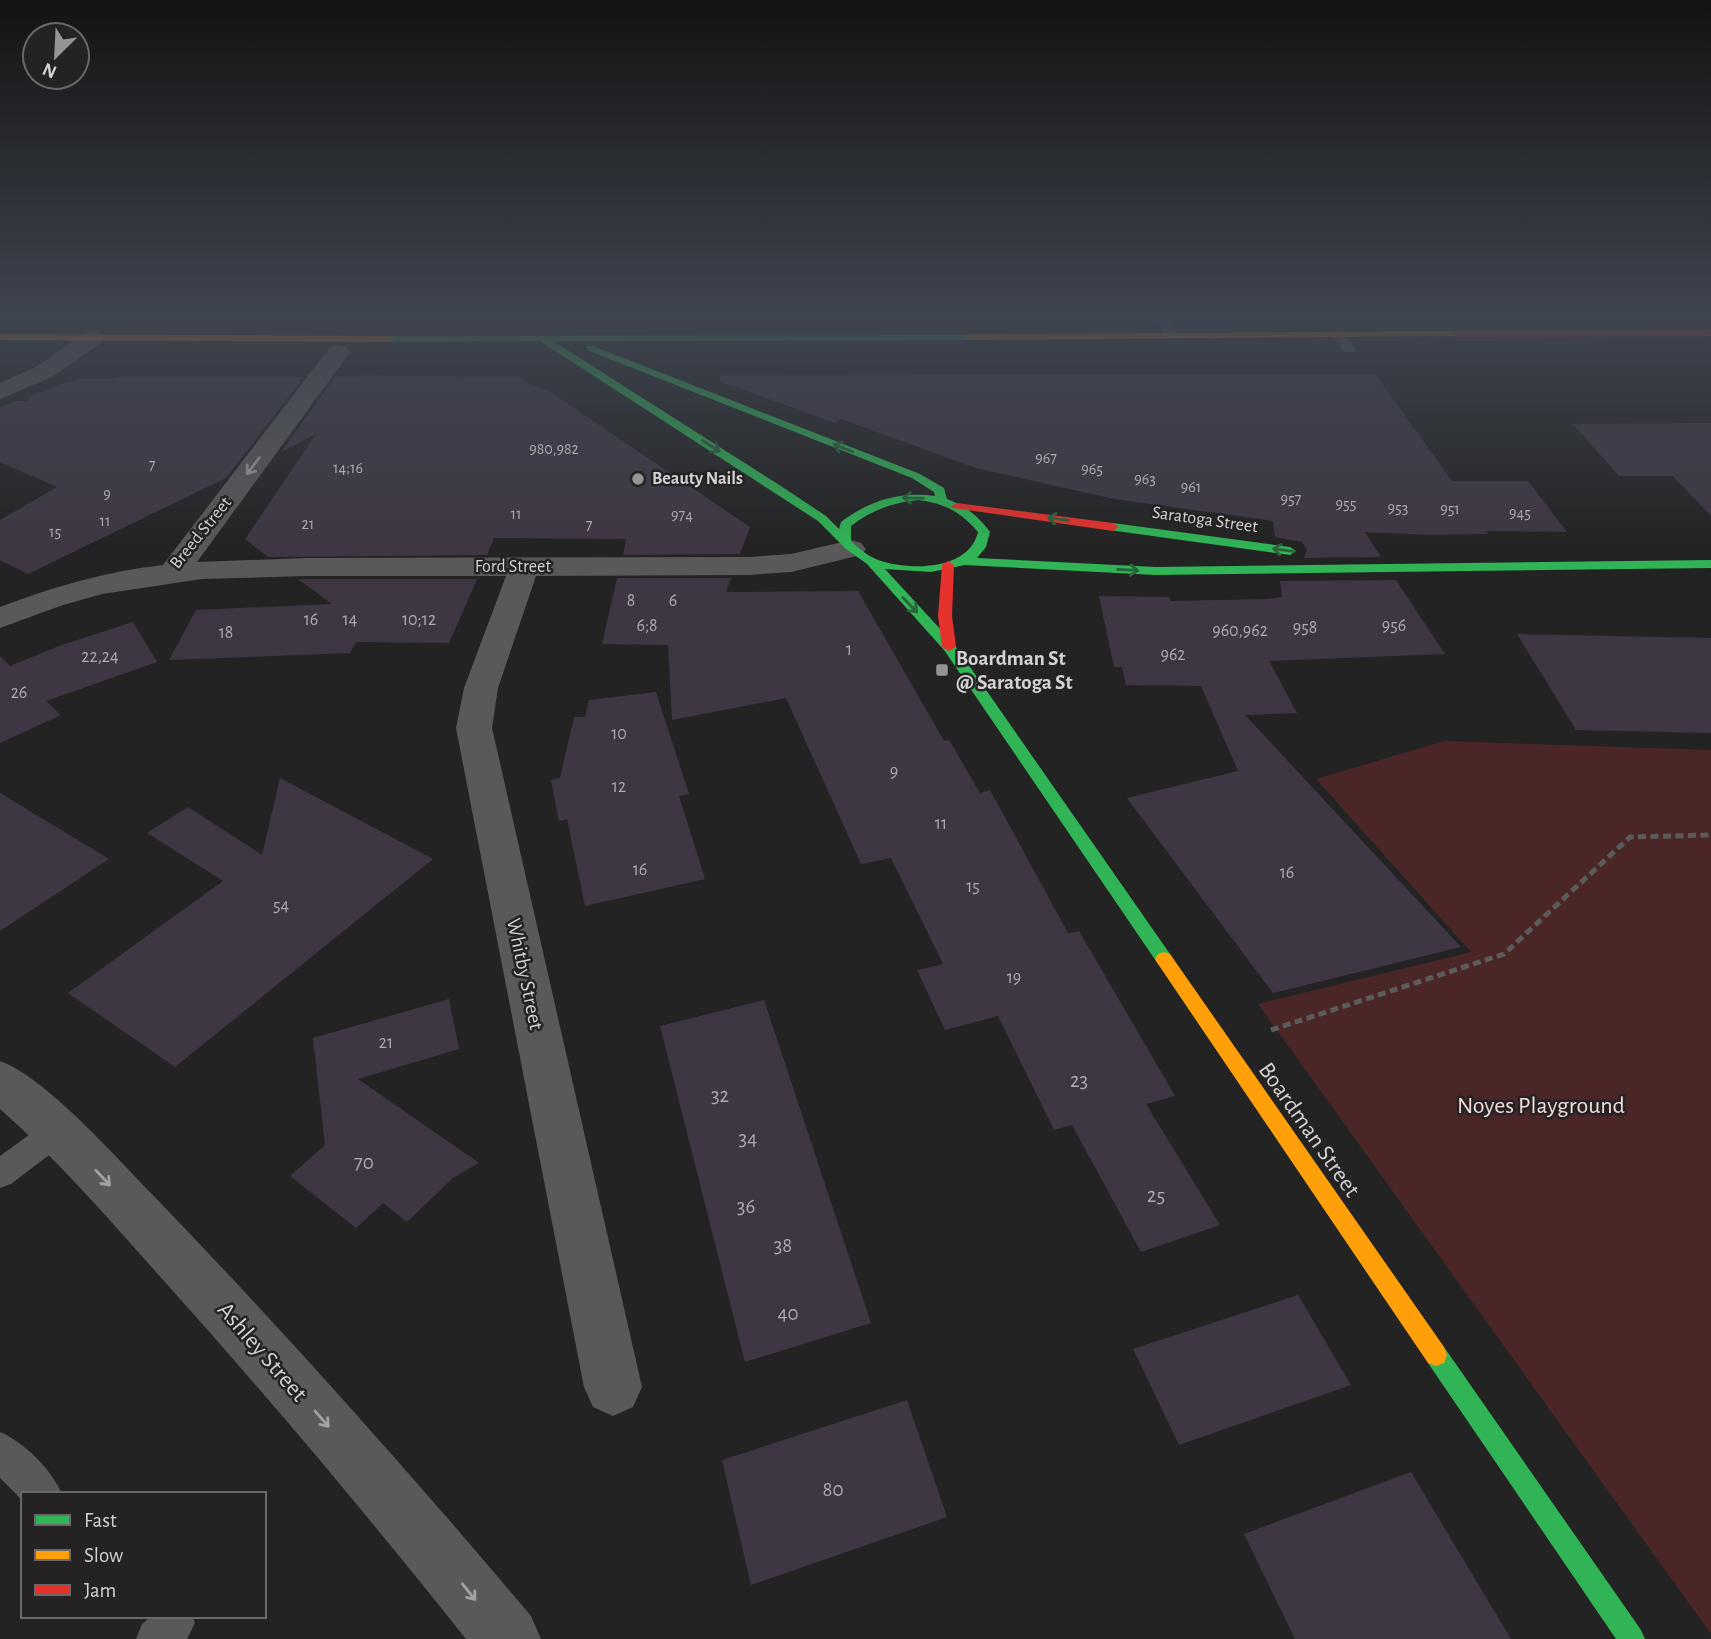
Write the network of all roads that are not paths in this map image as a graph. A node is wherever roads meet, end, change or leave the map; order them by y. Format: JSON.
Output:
{"nodes":[{"id":1,"x":295,"y":394,"type":"edge"},
{"id":2,"x":631,"y":394,"type":"edge"},
{"id":3,"x":707,"y":394,"type":"edge"},
{"id":4,"x":949,"y":504,"type":"junction"},
{"id":5,"x":856,"y":551,"type":"junction"},
{"id":6,"x":955,"y":563,"type":"junction"},
{"id":7,"x":1711,"y":564,"type":"edge"},
{"id":8,"x":524,"y":566,"type":"junction"},
{"id":9,"x":1448,"y":568,"type":"junction"},
{"id":10,"x":173,"y":573,"type":"junction"},
{"id":11,"x":0,"y":618,"type":"edge"},
{"id":12,"x":949,"y":647,"type":"junction"},
{"id":13,"x":0,"y":1081,"type":"edge"},
{"id":14,"x":58,"y":1131,"type":"junction"},
{"id":15,"x":0,"y":1174,"type":"edge"},
{"id":16,"x":613,"y":1387,"type":"dead end"},
{"id":17,"x":0,"y":1451,"type":"edge"},
{"id":18,"x":41,"y":1492,"type":"edge"},
{"id":19,"x":169,"y":1618,"type":"edge"},
{"id":20,"x":157,"y":1639,"type":"edge"},
{"id":21,"x":508,"y":1639,"type":"edge"},
{"id":22,"x":1632,"y":1639,"type":"edge"}],
"edges":[{"from":1,"to":10,"type":"street","name":"Breed Street","one_way":true},
{"from":2,"to":5,"type":"main road","one_way":true},
{"from":4,"to":3,"type":"main road","one_way":true},
{"from":4,"to":5,"type":"main road","name":"Saratoga Street","one_way":true},
{"from":4,"to":6,"type":"main road"},
{"from":9,"to":4,"type":"main road","name":"Saratoga Street","one_way":true},
{"from":5,"to":6,"type":"main road","name":"Saratoga Street"},
{"from":5,"to":8,"type":"street","name":"Ford Street"},
{"from":5,"to":12,"type":"main road","name":"Boardman Street","one_way":true},
{"from":6,"to":9,"type":"main road","name":"Saratoga Street","one_way":true},
{"from":6,"to":12,"type":"main road","name":"Boardman Street"},
{"from":7,"to":9,"type":"main road","name":"Saratoga Street"},
{"from":8,"to":10,"type":"street","name":"Ford Street"},
{"from":8,"to":16,"type":"street","name":"Whitby Street"},
{"from":10,"to":11,"type":"street","name":"Breed Street"},
{"from":12,"to":22,"type":"main road","name":"Boardman Street"},
{"from":13,"to":14,"type":"street","name":"Ashley Street"},
{"from":14,"to":15,"type":"lane"},
{"from":14,"to":21,"type":"street","name":"Ashley Street","one_way":true},
{"from":17,"to":18,"type":"lane"},
{"from":19,"to":20,"type":"lane"}]}
